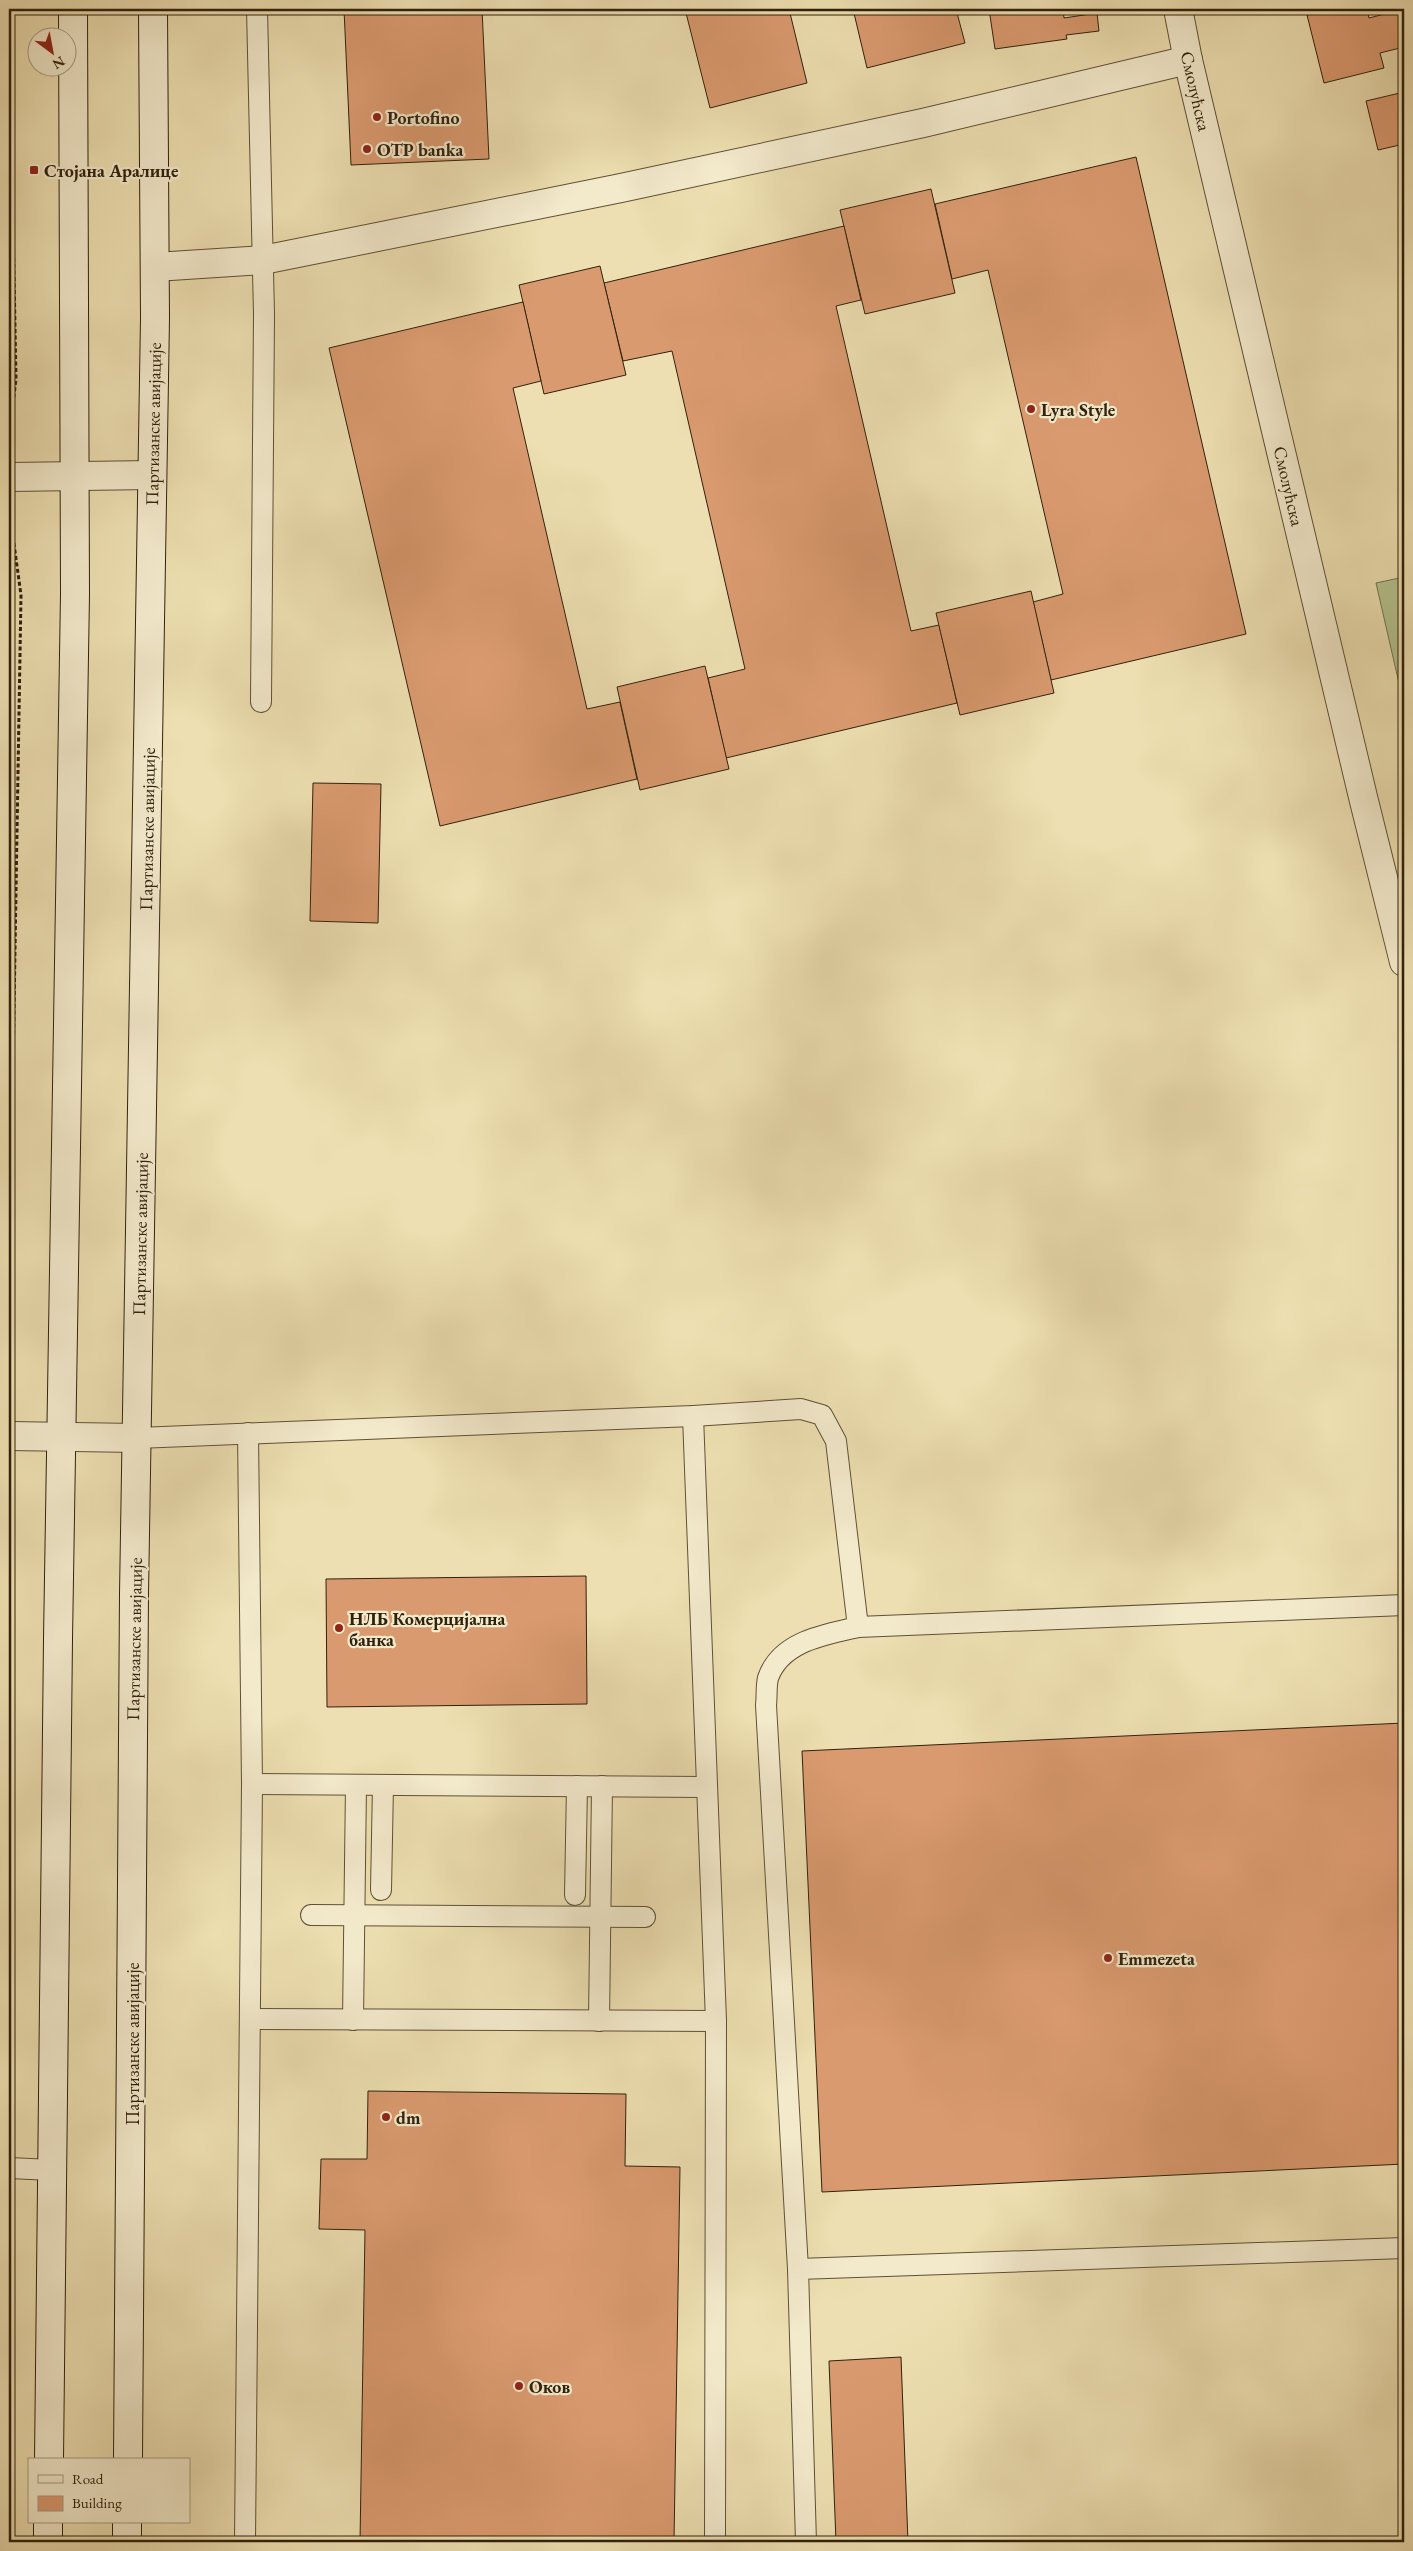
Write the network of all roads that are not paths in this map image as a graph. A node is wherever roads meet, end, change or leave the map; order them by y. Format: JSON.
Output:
{"nodes":[{"id":1,"x":74,"y":9,"type":"edge"},
{"id":2,"x":153,"y":9,"type":"edge"},
{"id":3,"x":257,"y":9,"type":"edge"},
{"id":4,"x":1184,"y":10,"type":"edge"},
{"id":5,"x":1188,"y":60,"type":"junction"},
{"id":6,"x":263,"y":260,"type":"junction"},
{"id":7,"x":155,"y":267,"type":"junction"},
{"id":8,"x":152,"y":475,"type":"junction"},
{"id":9,"x":9,"y":477,"type":"edge"},
{"id":10,"x":74,"y":477,"type":"junction"},
{"id":11,"x":260,"y":702,"type":"dead end"},
{"id":12,"x":1404,"y":962,"type":"edge"},
{"id":13,"x":693,"y":1416,"type":"junction"},
{"id":14,"x":248,"y":1433,"type":"junction"},
{"id":15,"x":9,"y":1436,"type":"edge"},
{"id":16,"x":61,"y":1437,"type":"junction"},
{"id":17,"x":138,"y":1438,"type":"junction"},
{"id":18,"x":1404,"y":1605,"type":"edge"},
{"id":19,"x":858,"y":1627,"type":"junction"},
{"id":20,"x":252,"y":1784,"type":"junction"},
{"id":21,"x":356,"y":1785,"type":"junction"},
{"id":22,"x":383,"y":1785,"type":"junction"},
{"id":23,"x":577,"y":1786,"type":"junction"},
{"id":24,"x":602,"y":1786,"type":"junction"},
{"id":25,"x":706,"y":1787,"type":"junction"},
{"id":26,"x":381,"y":1890,"type":"dead end"},
{"id":27,"x":575,"y":1895,"type":"dead end"},
{"id":28,"x":312,"y":1915,"type":"dead end"},
{"id":29,"x":354,"y":1915,"type":"junction"},
{"id":30,"x":600,"y":1916,"type":"junction"},
{"id":31,"x":645,"y":1917,"type":"dead end"},
{"id":32,"x":251,"y":2019,"type":"junction"},
{"id":33,"x":353,"y":2020,"type":"junction"},
{"id":34,"x":599,"y":2021,"type":"junction"},
{"id":35,"x":716,"y":2022,"type":"junction"},
{"id":36,"x":9,"y":2168,"type":"edge"},
{"id":37,"x":52,"y":2170,"type":"junction"},
{"id":38,"x":1404,"y":2248,"type":"edge"},
{"id":39,"x":798,"y":2269,"type":"junction"},
{"id":40,"x":49,"y":2458,"type":"edge"},
{"id":41,"x":128,"y":2458,"type":"edge"},
{"id":42,"x":48,"y":2524,"type":"edge"},
{"id":43,"x":127,"y":2524,"type":"edge"},
{"id":44,"x":48,"y":2542,"type":"edge"},
{"id":45,"x":127,"y":2542,"type":"edge"},
{"id":46,"x":244,"y":2542,"type":"edge"},
{"id":47,"x":715,"y":2542,"type":"edge"},
{"id":48,"x":806,"y":2542,"type":"edge"}],
"edges":[{"from":1,"to":10,"type":"main road"},
{"from":2,"to":7,"type":"main road","name":"Партизанске авијације"},
{"from":3,"to":6,"type":"lane"},
{"from":4,"to":5,"type":"main road","name":"Смолућска"},
{"from":5,"to":6,"type":"main road"},
{"from":5,"to":12,"type":"main road","name":"Смолућска"},
{"from":6,"to":7,"type":"main road"},
{"from":6,"to":11,"type":"lane"},
{"from":7,"to":8,"type":"main road","name":"Партизанске авијације"},
{"from":8,"to":10,"type":"main road"},
{"from":8,"to":17,"type":"main road","name":"Партизанске авијације"},
{"from":9,"to":10,"type":"main road"},
{"from":10,"to":16,"type":"main road"},
{"from":13,"to":14,"type":"lane"},
{"from":13,"to":19,"type":"lane"},
{"from":13,"to":25,"type":"lane"},
{"from":14,"to":17,"type":"lane"},
{"from":14,"to":20,"type":"lane"},
{"from":15,"to":16,"type":"main road"},
{"from":16,"to":17,"type":"main road"},
{"from":16,"to":37,"type":"main road"},
{"from":17,"to":41,"type":"main road","name":"Партизанске авијације"},
{"from":18,"to":19,"type":"lane"},
{"from":19,"to":39,"type":"lane"},
{"from":20,"to":21,"type":"lane"},
{"from":20,"to":32,"type":"lane"},
{"from":21,"to":22,"type":"lane"},
{"from":21,"to":29,"type":"lane"},
{"from":22,"to":23,"type":"lane"},
{"from":22,"to":26,"type":"lane"},
{"from":23,"to":24,"type":"lane"},
{"from":23,"to":27,"type":"lane"},
{"from":24,"to":25,"type":"lane"},
{"from":24,"to":30,"type":"lane"},
{"from":25,"to":35,"type":"lane"},
{"from":28,"to":29,"type":"lane"},
{"from":29,"to":30,"type":"lane"},
{"from":29,"to":33,"type":"lane"},
{"from":30,"to":31,"type":"lane"},
{"from":30,"to":34,"type":"lane"},
{"from":32,"to":33,"type":"lane"},
{"from":32,"to":46,"type":"lane"},
{"from":33,"to":34,"type":"lane"},
{"from":34,"to":35,"type":"lane"},
{"from":35,"to":47,"type":"lane"},
{"from":36,"to":37,"type":"lane"},
{"from":37,"to":40,"type":"main road"},
{"from":38,"to":39,"type":"lane"},
{"from":39,"to":48,"type":"lane"},
{"from":42,"to":44,"type":"main road"},
{"from":43,"to":45,"type":"main road"}]}
